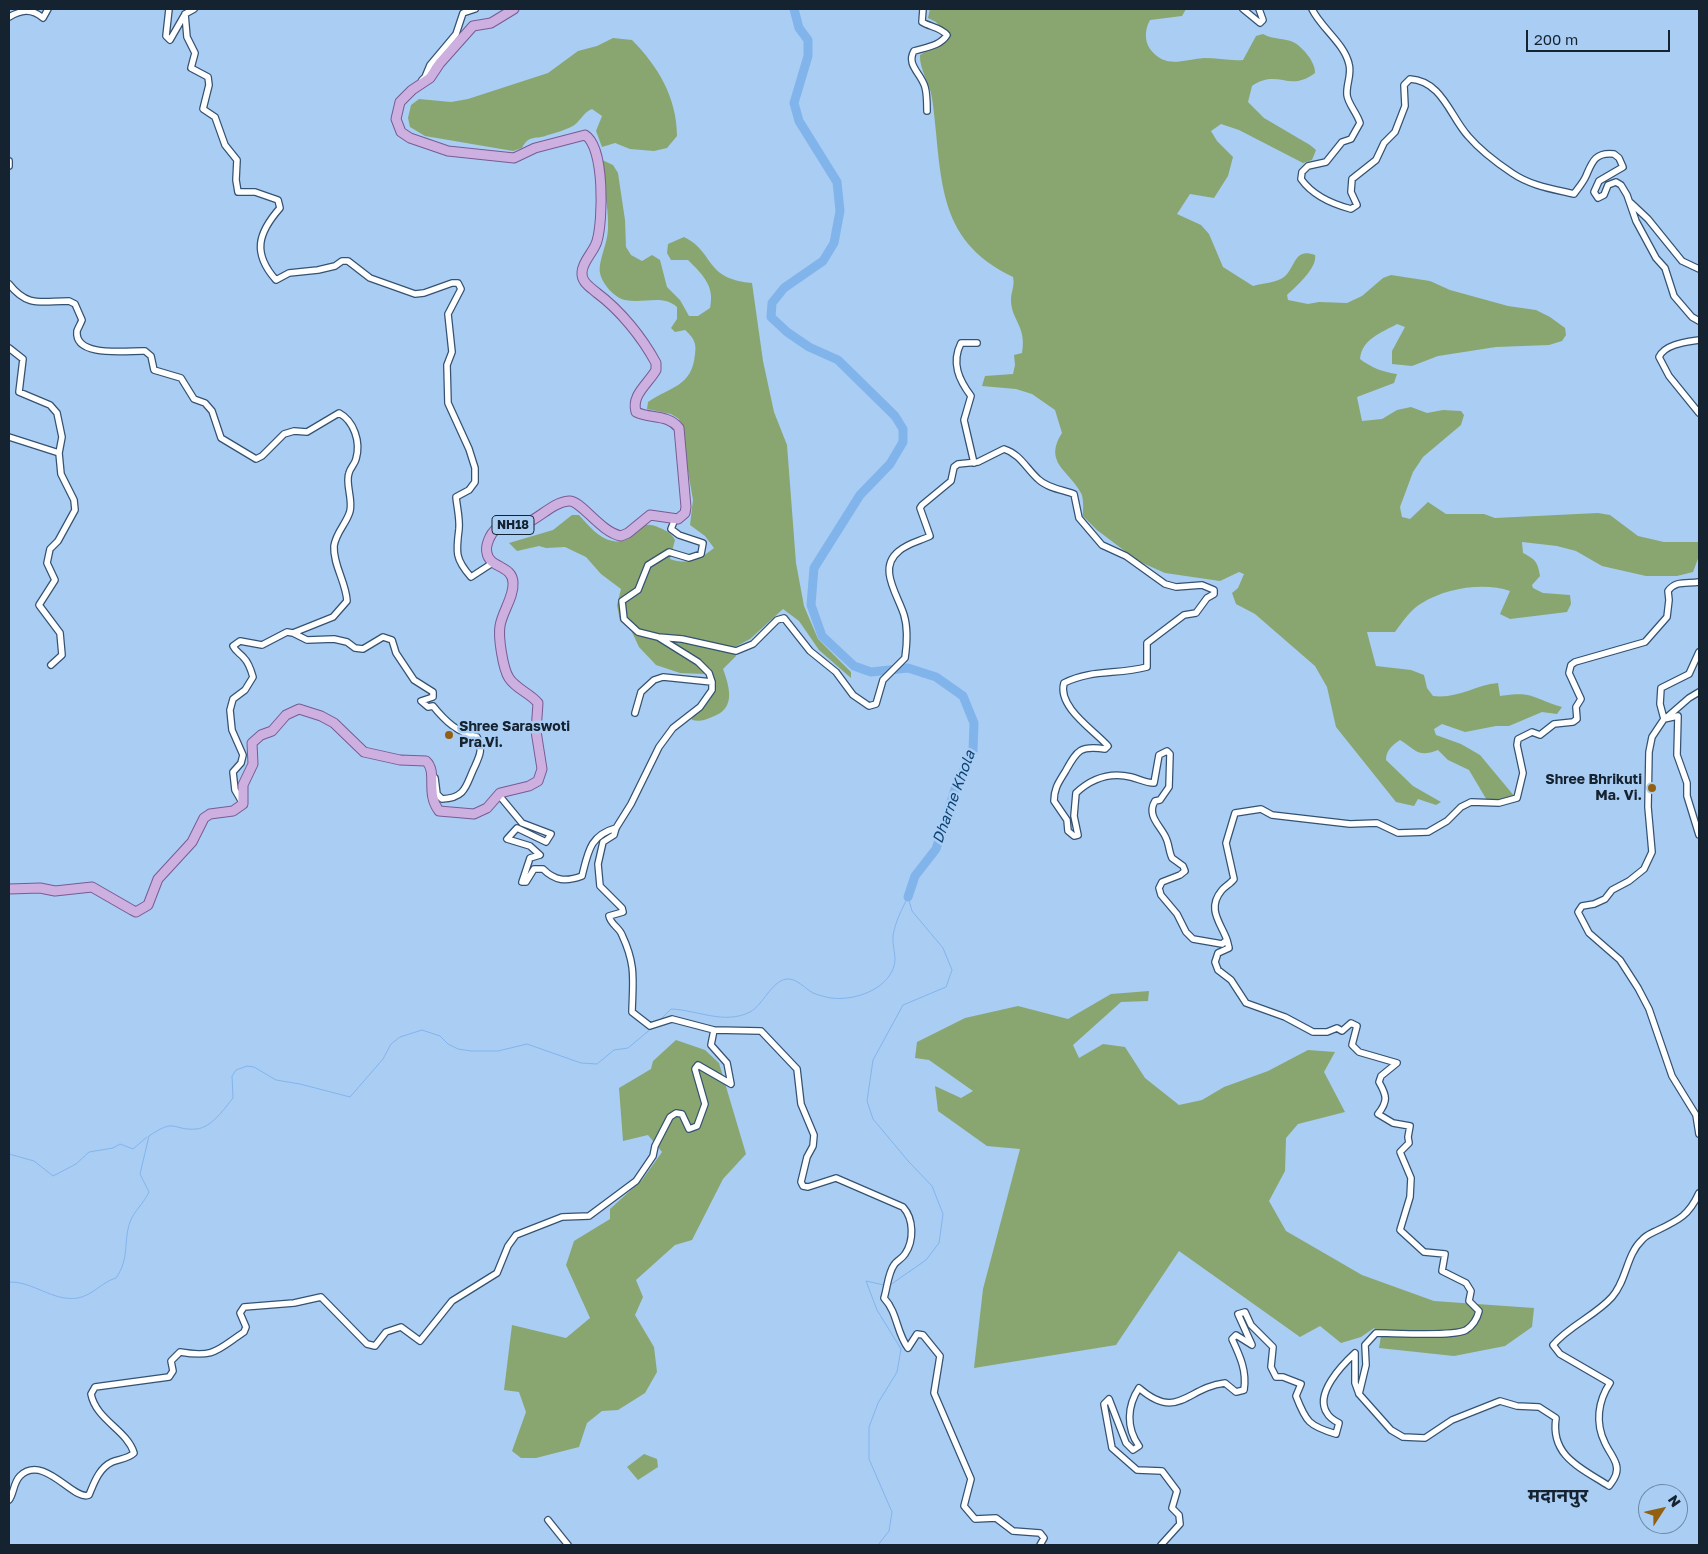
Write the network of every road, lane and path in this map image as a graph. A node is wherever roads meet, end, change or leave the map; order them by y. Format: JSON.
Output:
{"nodes":[{"id":1,"x":48,"y":9,"type":"edge"},
{"id":2,"x":169,"y":9,"type":"edge"},
{"id":3,"x":194,"y":9,"type":"edge"},
{"id":4,"x":475,"y":9,"type":"edge"},
{"id":5,"x":514,"y":9,"type":"edge"},
{"id":6,"x":923,"y":9,"type":"edge"},
{"id":7,"x":1243,"y":9,"type":"edge"},
{"id":8,"x":1259,"y":9,"type":"edge"},
{"id":9,"x":1312,"y":9,"type":"edge"},
{"id":10,"x":185,"y":14,"type":"junction"},
{"id":11,"x":9,"y":17,"type":"edge"},
{"id":12,"x":412,"y":90,"type":"junction"},
{"id":13,"x":927,"y":111,"type":"dead end"},
{"id":14,"x":9,"y":161,"type":"edge"},
{"id":15,"x":9,"y":166,"type":"edge"},
{"id":16,"x":1629,"y":201,"type":"junction"},
{"id":17,"x":1699,"y":269,"type":"edge"},
{"id":18,"x":9,"y":284,"type":"edge"},
{"id":19,"x":1699,"y":321,"type":"edge"},
{"id":20,"x":1699,"y":340,"type":"edge"},
{"id":21,"x":977,"y":343,"type":"dead end"},
{"id":22,"x":9,"y":348,"type":"edge"},
{"id":23,"x":1699,"y":413,"type":"edge"},
{"id":24,"x":9,"y":437,"type":"edge"},
{"id":25,"x":59,"y":453,"type":"junction"},
{"id":26,"x":974,"y":463,"type":"junction"},
{"id":27,"x":675,"y":519,"type":"junction"},
{"id":28,"x":494,"y":562,"type":"junction"},
{"id":29,"x":1699,"y":582,"type":"edge"},
{"id":30,"x":292,"y":632,"type":"junction"},
{"id":31,"x":658,"y":637,"type":"junction"},
{"id":32,"x":1699,"y":652,"type":"edge"},
{"id":33,"x":52,"y":665,"type":"dead end"},
{"id":34,"x":712,"y":682,"type":"junction"},
{"id":35,"x":1699,"y":692,"type":"edge"},
{"id":36,"x":635,"y":714,"type":"dead end"},
{"id":37,"x":1664,"y":720,"type":"junction"},
{"id":38,"x":432,"y":769,"type":"junction"},
{"id":39,"x":498,"y":794,"type":"junction"},
{"id":40,"x":243,"y":804,"type":"junction"},
{"id":41,"x":616,"y":828,"type":"junction"},
{"id":42,"x":1699,"y":835,"type":"edge"},
{"id":43,"x":9,"y":888,"type":"edge"},
{"id":44,"x":1227,"y":940,"type":"junction"},
{"id":45,"x":714,"y":1030,"type":"junction"},
{"id":46,"x":1699,"y":1134,"type":"edge"},
{"id":47,"x":1699,"y":1193,"type":"edge"},
{"id":48,"x":1359,"y":1394,"type":"junction"},
{"id":49,"x":9,"y":1500,"type":"edge"},
{"id":50,"x":548,"y":1520,"type":"dead end"},
{"id":51,"x":568,"y":1545,"type":"edge"},
{"id":52,"x":1040,"y":1545,"type":"edge"},
{"id":53,"x":1161,"y":1545,"type":"edge"}],
"edges":[{"from":1,"to":11,"type":"street"},
{"from":2,"to":10,"type":"street"},
{"from":3,"to":10,"type":"street"},
{"from":4,"to":12,"type":"street"},
{"from":5,"to":12,"type":"main road"},
{"from":6,"to":13,"type":"street"},
{"from":7,"to":8,"type":"street"},
{"from":9,"to":16,"type":"street"},
{"from":10,"to":28,"type":"street"},
{"from":12,"to":27,"type":"main road"},
{"from":14,"to":15,"type":"street"},
{"from":16,"to":17,"type":"street"},
{"from":16,"to":19,"type":"street"},
{"from":18,"to":30,"type":"street"},
{"from":20,"to":23,"type":"street"},
{"from":21,"to":26,"type":"street"},
{"from":22,"to":25,"type":"street"},
{"from":24,"to":25,"type":"street"},
{"from":25,"to":33,"type":"street"},
{"from":26,"to":31,"type":"street"},
{"from":26,"to":44,"type":"street"},
{"from":27,"to":28,"type":"main road","number":"NH18"},
{"from":27,"to":31,"type":"street"},
{"from":28,"to":39,"type":"main road"},
{"from":29,"to":44,"type":"street"},
{"from":30,"to":38,"type":"street"},
{"from":30,"to":40,"type":"street"},
{"from":31,"to":34,"type":"street"},
{"from":32,"to":37,"type":"street"},
{"from":34,"to":36,"type":"street"},
{"from":34,"to":41,"type":"street"},
{"from":35,"to":37,"type":"street"},
{"from":37,"to":42,"type":"street"},
{"from":37,"to":46,"type":"street"},
{"from":38,"to":39,"type":"main road"},
{"from":38,"to":40,"type":"main road"},
{"from":39,"to":41,"type":"street"},
{"from":40,"to":43,"type":"main road"},
{"from":41,"to":45,"type":"street"},
{"from":44,"to":48,"type":"street"},
{"from":45,"to":49,"type":"street"},
{"from":45,"to":52,"type":"street"},
{"from":47,"to":48,"type":"street"},
{"from":48,"to":53,"type":"street"},
{"from":50,"to":51,"type":"street"}]}
